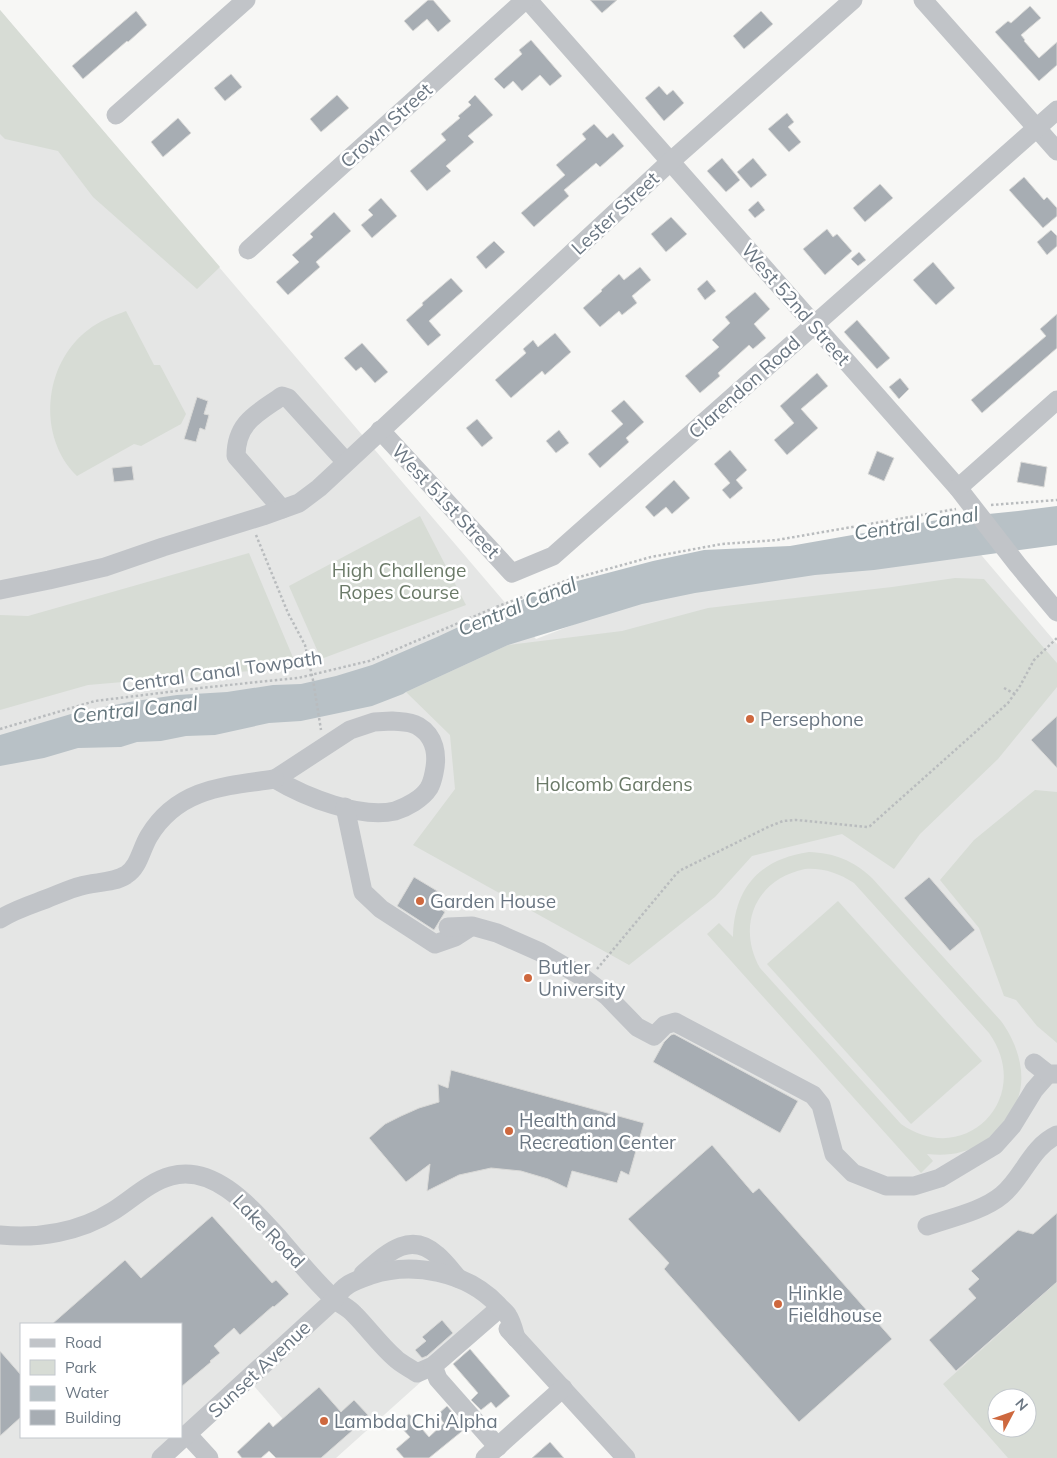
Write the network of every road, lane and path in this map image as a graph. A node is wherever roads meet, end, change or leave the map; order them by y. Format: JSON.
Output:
{"nodes":[{"id":1,"x":246,"y":0,"type":"edge"},
{"id":2,"x":526,"y":0,"type":"edge"},
{"id":3,"x":853,"y":0,"type":"edge"},
{"id":4,"x":923,"y":0,"type":"edge"},
{"id":5,"x":1057,"y":110,"type":"edge"},
{"id":6,"x":116,"y":115,"type":"dead end"},
{"id":7,"x":1036,"y":128,"type":"junction"},
{"id":8,"x":1057,"y":151,"type":"edge"},
{"id":9,"x":671,"y":161,"type":"junction"},
{"id":10,"x":248,"y":250,"type":"dead end"},
{"id":11,"x":814,"y":325,"type":"junction"},
{"id":12,"x":1057,"y":400,"type":"edge"},
{"id":13,"x":380,"y":430,"type":"junction"},
{"id":14,"x":346,"y":462,"type":"junction"},
{"id":15,"x":958,"y":488,"type":"junction"},
{"id":16,"x":1057,"y":500,"type":"edge"},
{"id":17,"x":282,"y":509,"type":"junction"},
{"id":18,"x":975,"y":509,"type":"junction"},
{"id":19,"x":249,"y":520,"type":"junction"},
{"id":20,"x":512,"y":573,"type":"joint"},
{"id":21,"x":0,"y":590,"type":"edge"},
{"id":22,"x":1057,"y":612,"type":"edge"},
{"id":23,"x":1057,"y":638,"type":"edge"},
{"id":24,"x":312,"y":675,"type":"junction"},
{"id":25,"x":1004,"y":688,"type":"dead end"},
{"id":26,"x":1015,"y":694,"type":"junction"},
{"id":27,"x":320,"y":724,"type":"dead end"},
{"id":28,"x":0,"y":730,"type":"edge"},
{"id":29,"x":275,"y":779,"type":"junction"},
{"id":30,"x":345,"y":807,"type":"junction"},
{"id":31,"x":0,"y":919,"type":"edge"},
{"id":32,"x":472,"y":926,"type":"junction"},
{"id":33,"x":448,"y":927,"type":"dead end"},
{"id":34,"x":587,"y":980,"type":"junction"},
{"id":35,"x":1046,"y":1071,"type":"edge"},
{"id":36,"x":1057,"y":1135,"type":"edge"},
{"id":37,"x":927,"y":1226,"type":"dead end"},
{"id":38,"x":0,"y":1235,"type":"edge"},
{"id":39,"x":458,"y":1278,"type":"junction"},
{"id":40,"x":356,"y":1280,"type":"junction"},
{"id":41,"x":480,"y":1295,"type":"junction"},
{"id":42,"x":334,"y":1300,"type":"junction"},
{"id":43,"x":494,"y":1313,"type":"junction"},
{"id":44,"x":516,"y":1338,"type":"junction"},
{"id":45,"x":433,"y":1366,"type":"junction"},
{"id":46,"x":563,"y":1388,"type":"junction"},
{"id":47,"x":187,"y":1434,"type":"junction"},
{"id":48,"x":492,"y":1453,"type":"edge"},
{"id":49,"x":161,"y":1458,"type":"edge"},
{"id":50,"x":210,"y":1458,"type":"edge"},
{"id":51,"x":626,"y":1458,"type":"edge"}],
"edges":[{"from":1,"to":6,"type":"street"},
{"from":2,"to":9,"type":"street","name":"West 52nd Street"},
{"from":2,"to":10,"type":"street","name":"Crown Street"},
{"from":3,"to":9,"type":"street","name":"Lester Street"},
{"from":4,"to":7,"type":"street"},
{"from":5,"to":7,"type":"street","name":"Clarendon Road"},
{"from":7,"to":8,"type":"street"},
{"from":7,"to":11,"type":"street","name":"Clarendon Road"},
{"from":9,"to":11,"type":"street","name":"West 52nd Street"},
{"from":9,"to":13,"type":"street","name":"Lester Street"},
{"from":11,"to":15,"type":"street","name":"West 52nd Street"},
{"from":11,"to":20,"type":"street","name":"Clarendon Road"},
{"from":12,"to":15,"type":"street"},
{"from":13,"to":14,"type":"street","name":"Lester Street"},
{"from":13,"to":20,"type":"street","name":"West 51st Street"},
{"from":14,"to":17,"type":"street","name":"Lester Street"},
{"from":14,"to":17,"type":"street"},
{"from":15,"to":18,"type":"street","name":"West 52nd Street"},
{"from":16,"to":18,"type":"path","name":"Central Canal Towpath"},
{"from":17,"to":19,"type":"street","name":"Lester Street"},
{"from":18,"to":22,"type":"street","name":"West 52nd Street"},
{"from":18,"to":24,"type":"path","name":"Central Canal Towpath"},
{"from":19,"to":21,"type":"street","name":"Lester Street"},
{"from":19,"to":24,"type":"path"},
{"from":23,"to":26,"type":"path"},
{"from":24,"to":27,"type":"path"},
{"from":24,"to":28,"type":"path","name":"Central Canal Towpath"},
{"from":25,"to":26,"type":"path"},
{"from":26,"to":34,"type":"path"},
{"from":29,"to":30,"type":"street"},
{"from":29,"to":30,"type":"street"},
{"from":29,"to":31,"type":"street"},
{"from":30,"to":32,"type":"street"},
{"from":32,"to":33,"type":"street"},
{"from":32,"to":34,"type":"street"},
{"from":34,"to":35,"type":"street"},
{"from":36,"to":37,"type":"street"},
{"from":38,"to":42,"type":"street","name":"Lake Road"},
{"from":39,"to":40,"type":"street","name":"Sunset Avenue"},
{"from":39,"to":40,"type":"street"},
{"from":39,"to":41,"type":"street","name":"Sunset Avenue"},
{"from":40,"to":42,"type":"street","name":"Sunset Avenue"},
{"from":41,"to":42,"type":"street","name":"Sunset Avenue"},
{"from":41,"to":43,"type":"street"},
{"from":41,"to":44,"type":"street"},
{"from":42,"to":45,"type":"street","name":"Lake Road"},
{"from":42,"to":47,"type":"street","name":"Sunset Avenue"},
{"from":43,"to":44,"type":"street"},
{"from":43,"to":45,"type":"street"},
{"from":44,"to":46,"type":"street"},
{"from":45,"to":48,"type":"street"},
{"from":46,"to":48,"type":"street"},
{"from":46,"to":51,"type":"street"},
{"from":47,"to":49,"type":"street","name":"Sunset Avenue"},
{"from":47,"to":50,"type":"street"}]}
